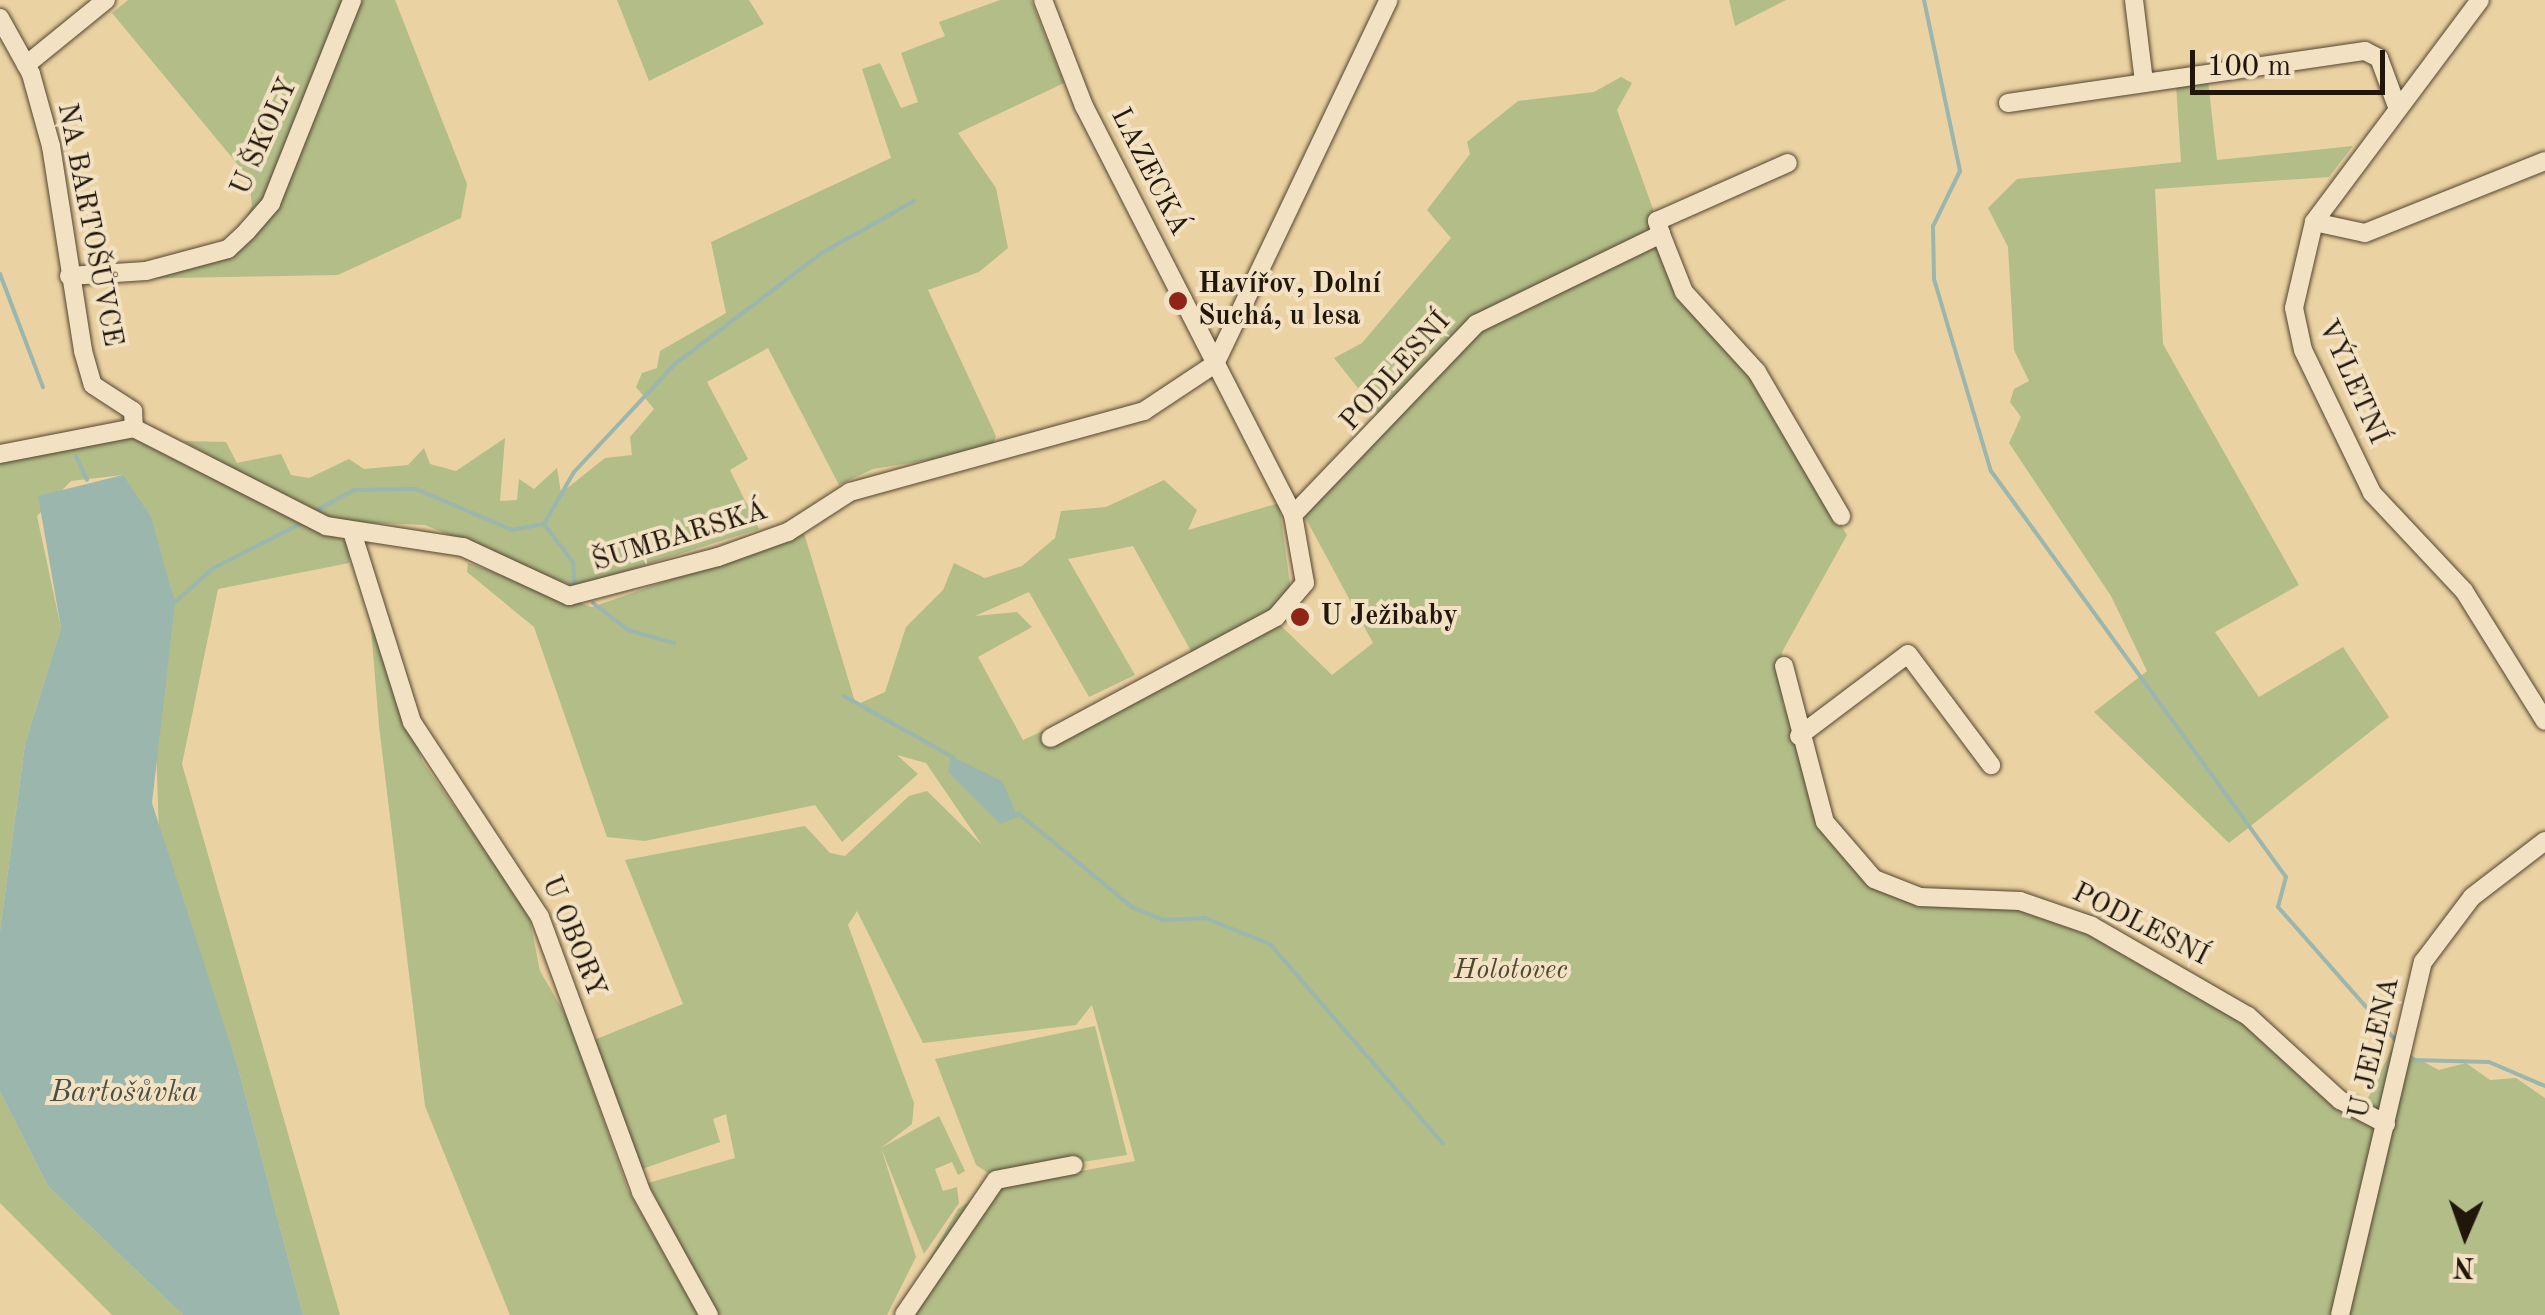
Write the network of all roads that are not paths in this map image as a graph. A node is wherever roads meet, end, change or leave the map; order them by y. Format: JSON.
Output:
{"nodes":[{"id":1,"x":106,"y":0,"type":"edge"},
{"id":2,"x":352,"y":0,"type":"edge"},
{"id":3,"x":1043,"y":0,"type":"edge"},
{"id":4,"x":1389,"y":0,"type":"edge"},
{"id":5,"x":2134,"y":0,"type":"edge"},
{"id":6,"x":2480,"y":0,"type":"edge"},
{"id":7,"x":0,"y":18,"type":"edge"},
{"id":8,"x":26,"y":65,"type":"junction"},
{"id":9,"x":2144,"y":82,"type":"junction"},
{"id":10,"x":2008,"y":103,"type":"dead end"},
{"id":11,"x":2396,"y":104,"type":"junction"},
{"id":12,"x":2545,"y":161,"type":"edge"},
{"id":13,"x":1788,"y":163,"type":"dead end"},
{"id":14,"x":2314,"y":222,"type":"junction"},
{"id":15,"x":1661,"y":234,"type":"junction"},
{"id":16,"x":69,"y":276,"type":"junction"},
{"id":17,"x":1216,"y":364,"type":"junction"},
{"id":18,"x":134,"y":428,"type":"junction"},
{"id":19,"x":0,"y":454,"type":"edge"},
{"id":20,"x":1293,"y":514,"type":"junction"},
{"id":21,"x":1841,"y":516,"type":"dead end"},
{"id":22,"x":354,"y":534,"type":"junction"},
{"id":23,"x":1784,"y":666,"type":"dead end"},
{"id":24,"x":2545,"y":721,"type":"edge"},
{"id":25,"x":1799,"y":736,"type":"junction"},
{"id":26,"x":1050,"y":738,"type":"dead end"},
{"id":27,"x":1992,"y":765,"type":"dead end"},
{"id":28,"x":2545,"y":842,"type":"edge"},
{"id":29,"x":2386,"y":1124,"type":"junction"},
{"id":30,"x":1074,"y":1166,"type":"dead end"},
{"id":31,"x":709,"y":1315,"type":"edge"},
{"id":32,"x":904,"y":1315,"type":"edge"},
{"id":33,"x":2340,"y":1315,"type":"edge"}],
"edges":[{"from":1,"to":8,"type":"street"},
{"from":2,"to":16,"type":"street","name":"U ŠKOLY"},
{"from":3,"to":17,"type":"street","name":"LAZECKÁ"},
{"from":4,"to":17,"type":"street"},
{"from":5,"to":9,"type":"street"},
{"from":6,"to":11,"type":"street","name":"VÝLETNÍ"},
{"from":7,"to":8,"type":"street","name":"NA BARTOŠŮVCE"},
{"from":8,"to":16,"type":"street","name":"NA BARTOŠŮVCE"},
{"from":9,"to":10,"type":"street"},
{"from":9,"to":11,"type":"street"},
{"from":11,"to":14,"type":"street","name":"VÝLETNÍ"},
{"from":12,"to":14,"type":"street"},
{"from":13,"to":15,"type":"street","name":"PODLESNÍ"},
{"from":14,"to":24,"type":"street","name":"VÝLETNÍ"},
{"from":15,"to":20,"type":"street","name":"PODLESNÍ"},
{"from":15,"to":21,"type":"street"},
{"from":16,"to":18,"type":"street","name":"NA BARTOŠŮVCE"},
{"from":17,"to":20,"type":"street","name":"LAZECKÁ"},
{"from":17,"to":22,"type":"street","name":"ŠUMBARSKÁ"},
{"from":18,"to":19,"type":"street"},
{"from":18,"to":22,"type":"street","name":"ŠUMBARSKÁ"},
{"from":20,"to":26,"type":"street","name":"LAZECKÁ"},
{"from":22,"to":31,"type":"street","name":"U OBORY"},
{"from":23,"to":25,"type":"street","name":"PODLESNÍ"},
{"from":25,"to":27,"type":"street"},
{"from":25,"to":29,"type":"street","name":"PODLESNÍ"},
{"from":28,"to":29,"type":"street","name":"U JELENA"},
{"from":29,"to":33,"type":"street","name":"U JELENA"},
{"from":30,"to":32,"type":"street"}]}
